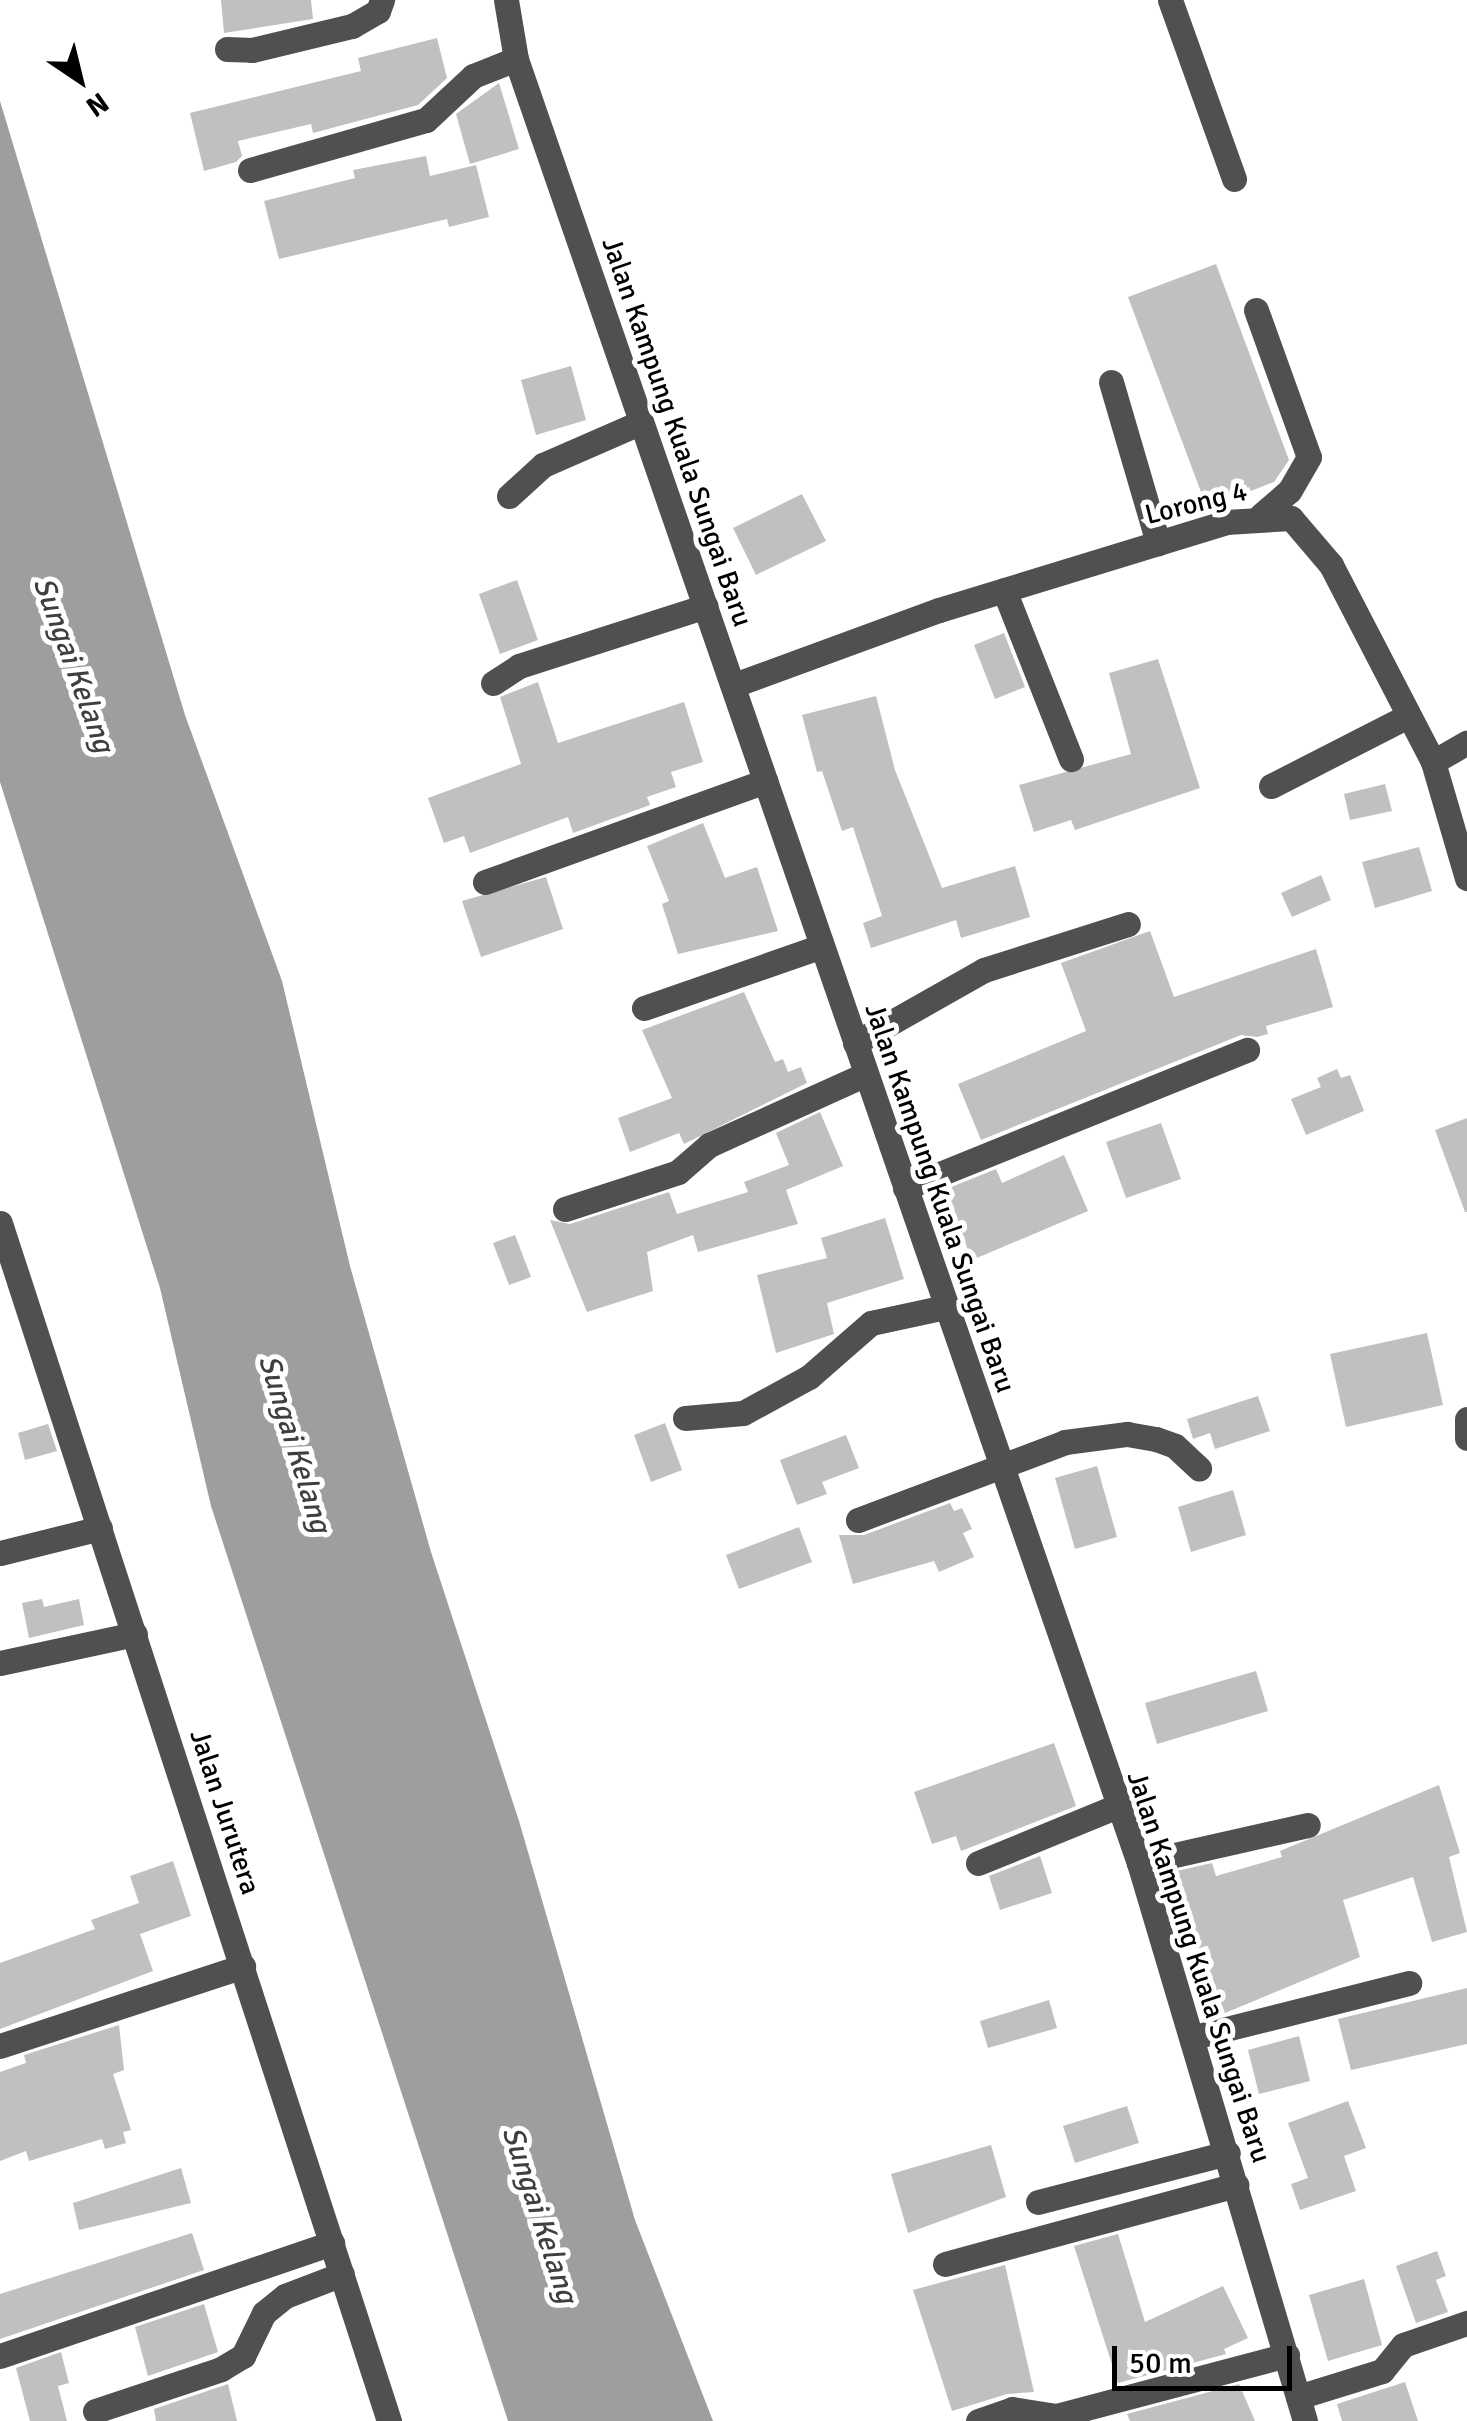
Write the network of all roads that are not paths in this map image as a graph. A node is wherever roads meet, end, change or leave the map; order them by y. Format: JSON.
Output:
{"nodes":[{"id":1,"x":382,"y":0,"type":"edge"},
{"id":2,"x":506,"y":0,"type":"edge"},
{"id":3,"x":1170,"y":0,"type":"edge"},
{"id":4,"x":227,"y":48,"type":"dead end"},
{"id":5,"x":516,"y":59,"type":"junction"},
{"id":6,"x":250,"y":170,"type":"dead end"},
{"id":7,"x":1234,"y":179,"type":"dead end"},
{"id":8,"x":1256,"y":310,"type":"dead end"},
{"id":9,"x":1110,"y":382,"type":"dead end"},
{"id":10,"x":639,"y":423,"type":"junction"},
{"id":11,"x":510,"y":496,"type":"dead end"},
{"id":12,"x":1261,"y":515,"type":"junction"},
{"id":13,"x":1158,"y":543,"type":"junction"},
{"id":14,"x":1004,"y":590,"type":"junction"},
{"id":15,"x":706,"y":606,"type":"junction"},
{"id":16,"x":492,"y":682,"type":"dead end"},
{"id":17,"x":734,"y":685,"type":"junction"},
{"id":18,"x":1408,"y":716,"type":"junction"},
{"id":19,"x":1467,"y":742,"type":"edge"},
{"id":20,"x":1072,"y":759,"type":"dead end"},
{"id":21,"x":1433,"y":762,"type":"junction"},
{"id":22,"x":765,"y":781,"type":"junction"},
{"id":23,"x":1271,"y":786,"type":"dead end"},
{"id":24,"x":1467,"y":878,"type":"edge"},
{"id":25,"x":485,"y":882,"type":"dead end"},
{"id":26,"x":1128,"y":924,"type":"dead end"},
{"id":27,"x":822,"y":946,"type":"junction"},
{"id":28,"x":644,"y":1008,"type":"dead end"},
{"id":29,"x":855,"y":1043,"type":"junction"},
{"id":30,"x":1247,"y":1050,"type":"dead end"},
{"id":31,"x":866,"y":1074,"type":"junction"},
{"id":32,"x":905,"y":1188,"type":"junction"},
{"id":33,"x":565,"y":1209,"type":"dead end"},
{"id":34,"x":0,"y":1222,"type":"edge"},
{"id":35,"x":12,"y":1294,"type":"edge"},
{"id":36,"x":945,"y":1306,"type":"junction"},
{"id":37,"x":685,"y":1418,"type":"dead end"},
{"id":38,"x":1467,"y":1418,"type":"edge"},
{"id":39,"x":1467,"y":1438,"type":"edge"},
{"id":40,"x":1000,"y":1466,"type":"junction"},
{"id":41,"x":1199,"y":1468,"type":"dead end"},
{"id":42,"x":858,"y":1520,"type":"dead end"},
{"id":43,"x":100,"y":1528,"type":"junction"},
{"id":44,"x":0,"y":1553,"type":"edge"},
{"id":45,"x":135,"y":1634,"type":"junction"},
{"id":46,"x":0,"y":1662,"type":"edge"},
{"id":47,"x":1118,"y":1806,"type":"junction"},
{"id":48,"x":1308,"y":1825,"type":"dead end"},
{"id":49,"x":978,"y":1863,"type":"dead end"},
{"id":50,"x":1139,"y":1863,"type":"junction"},
{"id":51,"x":243,"y":1966,"type":"junction"},
{"id":52,"x":1408,"y":1983,"type":"dead end"},
{"id":53,"x":1194,"y":2036,"type":"junction"},
{"id":54,"x":0,"y":2046,"type":"edge"},
{"id":55,"x":1228,"y":2152,"type":"junction"},
{"id":56,"x":1236,"y":2185,"type":"junction"},
{"id":57,"x":1038,"y":2202,"type":"dead end"},
{"id":58,"x":332,"y":2243,"type":"junction"},
{"id":59,"x":945,"y":2264,"type":"dead end"},
{"id":60,"x":342,"y":2274,"type":"junction"},
{"id":61,"x":1467,"y":2324,"type":"edge"},
{"id":62,"x":1287,"y":2355,"type":"junction"},
{"id":63,"x":0,"y":2356,"type":"edge"},
{"id":64,"x":1302,"y":2409,"type":"edge"},
{"id":65,"x":95,"y":2412,"type":"dead end"},
{"id":66,"x":390,"y":2421,"type":"edge"},
{"id":67,"x":978,"y":2421,"type":"edge"}],
"edges":[{"from":1,"to":4,"type":"street"},
{"from":2,"to":5,"type":"street","name":"Jalan Kampung Kuala Sungai Baru"},
{"from":3,"to":7,"type":"street"},
{"from":5,"to":6,"type":"street"},
{"from":5,"to":10,"type":"street","name":"Jalan Kampung Kuala Sungai Baru"},
{"from":8,"to":12,"type":"street"},
{"from":9,"to":13,"type":"street"},
{"from":10,"to":11,"type":"street"},
{"from":10,"to":15,"type":"street","name":"Jalan Kampung Kuala Sungai Baru"},
{"from":12,"to":13,"type":"street","name":"Lorong 4"},
{"from":12,"to":18,"type":"street","name":"Lorong 4"},
{"from":13,"to":14,"type":"street","name":"Lorong 4"},
{"from":14,"to":17,"type":"street","name":"Lorong 4"},
{"from":14,"to":20,"type":"street"},
{"from":15,"to":16,"type":"street"},
{"from":15,"to":17,"type":"street","name":"Jalan Kampung Kuala Sungai Baru"},
{"from":17,"to":22,"type":"street","name":"Jalan Kampung Kuala Sungai Baru"},
{"from":18,"to":21,"type":"street","name":"Lorong 4"},
{"from":18,"to":23,"type":"street"},
{"from":19,"to":21,"type":"street"},
{"from":21,"to":24,"type":"street","name":"Lorong 4"},
{"from":22,"to":25,"type":"street"},
{"from":22,"to":27,"type":"street","name":"Jalan Kampung Kuala Sungai Baru"},
{"from":26,"to":29,"type":"street"},
{"from":27,"to":28,"type":"street"},
{"from":27,"to":29,"type":"street","name":"Jalan Kampung Kuala Sungai Baru"},
{"from":29,"to":31,"type":"street","name":"Jalan Kampung Kuala Sungai Baru"},
{"from":30,"to":32,"type":"street"},
{"from":31,"to":32,"type":"street","name":"Jalan Kampung Kuala Sungai Baru"},
{"from":31,"to":33,"type":"street"},
{"from":32,"to":36,"type":"street","name":"Jalan Kampung Kuala Sungai Baru"},
{"from":34,"to":35,"type":"street","name":"Jalan Jurutera"},
{"from":35,"to":43,"type":"street","name":"Jalan Jurutera"},
{"from":36,"to":37,"type":"street"},
{"from":36,"to":40,"type":"street","name":"Jalan Kampung Kuala Sungai Baru"},
{"from":38,"to":39,"type":"street"},
{"from":40,"to":41,"type":"street"},
{"from":40,"to":42,"type":"street"},
{"from":40,"to":47,"type":"street","name":"Jalan Kampung Kuala Sungai Baru"},
{"from":43,"to":44,"type":"street"},
{"from":43,"to":45,"type":"street","name":"Jalan Jurutera"},
{"from":45,"to":46,"type":"street"},
{"from":45,"to":51,"type":"street","name":"Jalan Jurutera"},
{"from":47,"to":49,"type":"street"},
{"from":47,"to":50,"type":"street","name":"Jalan Kampung Kuala Sungai Baru"},
{"from":48,"to":50,"type":"street"},
{"from":50,"to":53,"type":"street","name":"Jalan Kampung Kuala Sungai Baru"},
{"from":51,"to":54,"type":"street"},
{"from":51,"to":58,"type":"street","name":"Jalan Jurutera"},
{"from":52,"to":53,"type":"street"},
{"from":53,"to":55,"type":"street","name":"Jalan Kampung Kuala Sungai Baru"},
{"from":55,"to":56,"type":"street","name":"Jalan Kampung Kuala Sungai Baru"},
{"from":55,"to":57,"type":"street"},
{"from":56,"to":59,"type":"street"},
{"from":56,"to":62,"type":"street","name":"Jalan Kampung Kuala Sungai Baru"},
{"from":58,"to":60,"type":"street","name":"Jalan Jurutera"},
{"from":58,"to":63,"type":"street"},
{"from":60,"to":65,"type":"street"},
{"from":60,"to":66,"type":"street","name":"Jalan Jurutera"},
{"from":61,"to":64,"type":"street"},
{"from":62,"to":64,"type":"street","name":"Jalan Kampung Kuala Sungai Baru"},
{"from":62,"to":67,"type":"street"}]}
